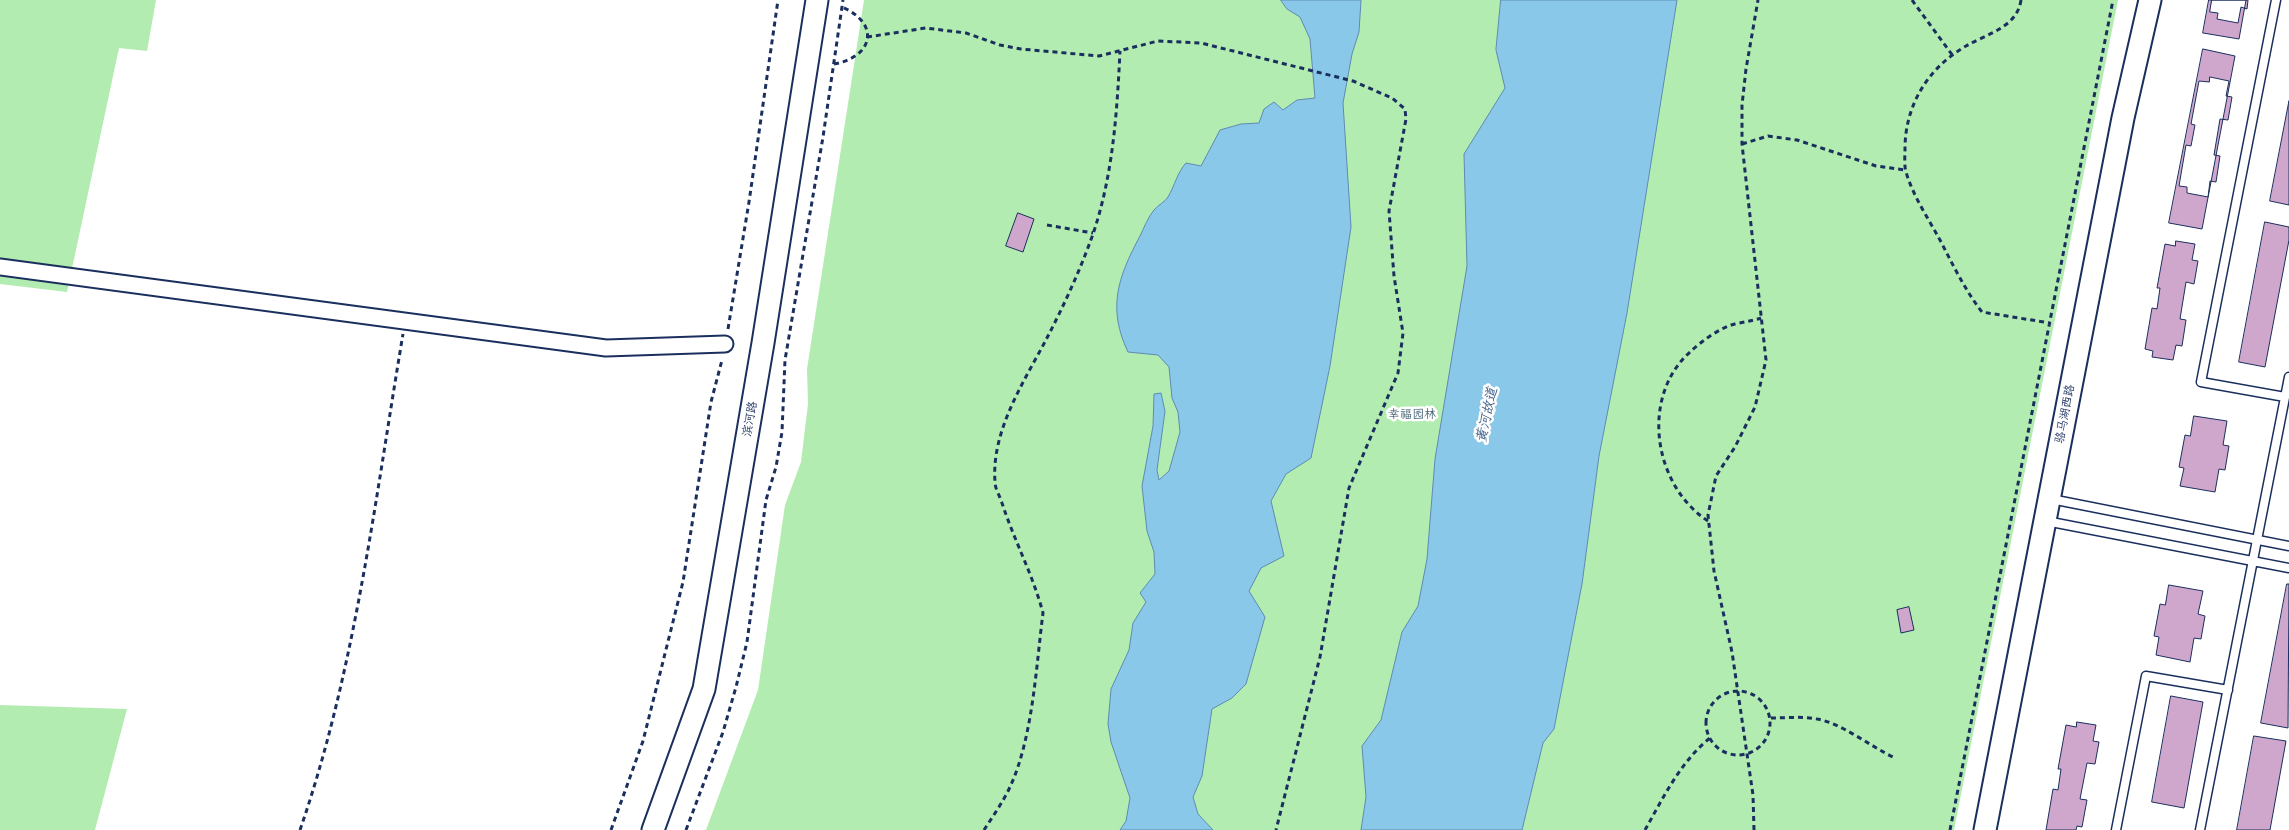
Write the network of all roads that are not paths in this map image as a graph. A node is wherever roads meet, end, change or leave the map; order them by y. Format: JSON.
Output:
{"nodes":[{"id":1,"x":817,"y":0,"type":"edge"},
{"id":2,"x":2150,"y":0,"type":"edge"},
{"id":3,"x":2276,"y":0,"type":"edge"},
{"id":4,"x":0,"y":267,"type":"edge"},
{"id":5,"x":725,"y":344,"type":"road end"},
{"id":6,"x":2289,"y":377,"type":"edge"},
{"id":7,"x":2285,"y":397,"type":"junction"},
{"id":8,"x":2049,"y":498,"type":"junction"},
{"id":9,"x":2044,"y":521,"type":"junction"},
{"id":10,"x":2257,"y":540,"type":"junction"},
{"id":11,"x":2289,"y":546,"type":"edge"},
{"id":12,"x":2253,"y":561,"type":"junction"},
{"id":13,"x":2289,"y":568,"type":"edge"},
{"id":14,"x":2228,"y":690,"type":"junction"},
{"id":15,"x":653,"y":830,"type":"edge"},
{"id":16,"x":1985,"y":830,"type":"edge"},
{"id":17,"x":2116,"y":830,"type":"edge"},
{"id":18,"x":2200,"y":830,"type":"edge"}],
"edges":[{"from":1,"to":15,"type":"street","name":"滨河路"},
{"from":2,"to":8,"type":"street","name":"骆马湖西路"},
{"from":3,"to":7,"type":"lane"},
{"from":4,"to":5,"type":"street"},
{"from":6,"to":7,"type":"lane"},
{"from":7,"to":10,"type":"lane"},
{"from":8,"to":9,"type":"street","name":"骆马湖西路"},
{"from":8,"to":10,"type":"lane"},
{"from":9,"to":12,"type":"lane"},
{"from":9,"to":16,"type":"street","name":"骆马湖西路"},
{"from":10,"to":11,"type":"lane"},
{"from":10,"to":12,"type":"lane"},
{"from":12,"to":13,"type":"lane"},
{"from":12,"to":14,"type":"lane"},
{"from":14,"to":17,"type":"lane"},
{"from":14,"to":18,"type":"lane"}]}
